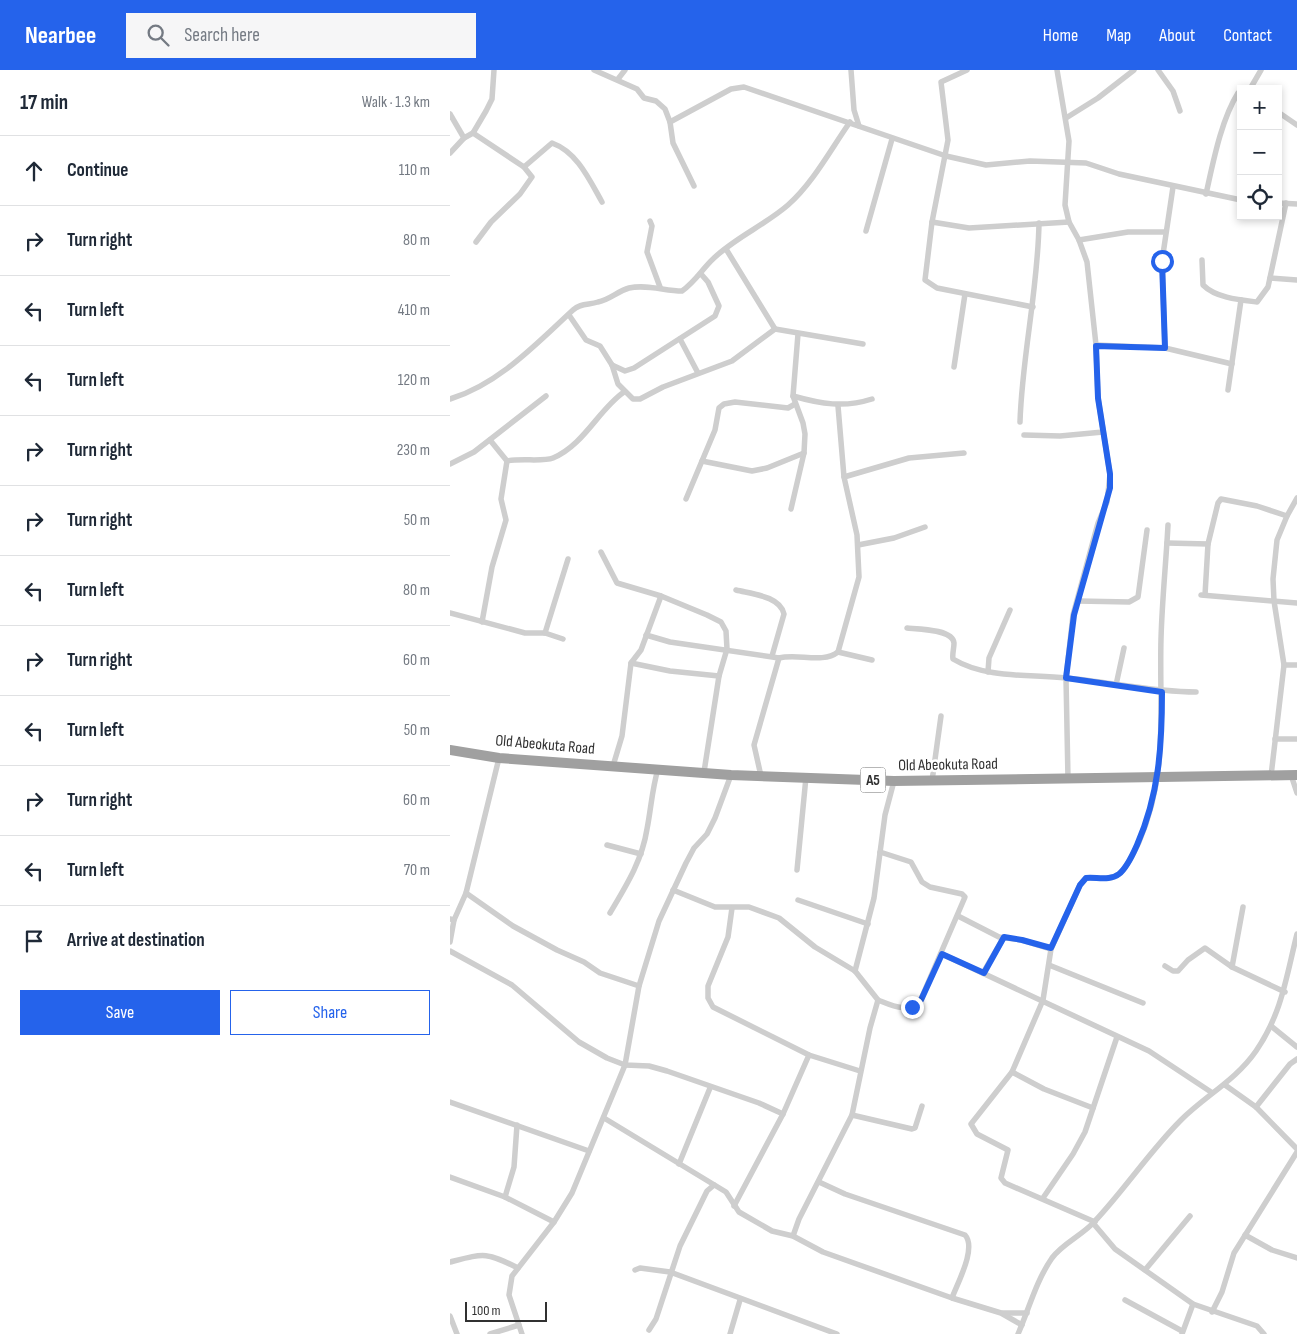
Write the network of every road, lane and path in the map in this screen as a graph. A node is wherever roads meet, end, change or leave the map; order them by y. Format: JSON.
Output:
{"nodes":[{"id":1,"x":494,"y":70,"type":"edge"},
{"id":2,"x":594,"y":70,"type":"edge"},
{"id":3,"x":625,"y":70,"type":"edge"},
{"id":4,"x":851,"y":70,"type":"edge"},
{"id":5,"x":967,"y":70,"type":"edge"},
{"id":6,"x":1057,"y":70,"type":"edge"},
{"id":7,"x":1134,"y":70,"type":"edge"},
{"id":8,"x":1158,"y":70,"type":"edge"},
{"id":9,"x":1261,"y":70,"type":"edge"},
{"id":10,"x":618,"y":79,"type":"junction"},
{"id":11,"x":1252,"y":85,"type":"edge"},
{"id":12,"x":1237,"y":95,"type":"edge"},
{"id":13,"x":1180,"y":111,"type":"dead end"},
{"id":14,"x":450,"y":114,"type":"edge"},
{"id":15,"x":1282,"y":115,"type":"edge"},
{"id":16,"x":1066,"y":118,"type":"junction"},
{"id":17,"x":670,"y":122,"type":"junction"},
{"id":18,"x":850,"y":122,"type":"junction"},
{"id":19,"x":1297,"y":125,"type":"edge"},
{"id":20,"x":859,"y":126,"type":"junction"},
{"id":21,"x":474,"y":133,"type":"junction"},
{"id":22,"x":464,"y":138,"type":"junction"},
{"id":23,"x":892,"y":139,"type":"junction"},
{"id":24,"x":450,"y":153,"type":"edge"},
{"id":25,"x":946,"y":156,"type":"junction"},
{"id":26,"x":1067,"y":161,"type":"junction"},
{"id":27,"x":524,"y":167,"type":"junction"},
{"id":28,"x":694,"y":186,"type":"dead end"},
{"id":29,"x":1173,"y":187,"type":"junction"},
{"id":30,"x":1206,"y":194,"type":"junction"},
{"id":31,"x":1237,"y":199,"type":"edge"},
{"id":32,"x":602,"y":202,"type":"dead end"},
{"id":33,"x":1282,"y":203,"type":"edge"},
{"id":34,"x":1286,"y":203,"type":"junction"},
{"id":35,"x":1297,"y":204,"type":"edge"},
{"id":36,"x":650,"y":221,"type":"dead end"},
{"id":37,"x":932,"y":222,"type":"junction"},
{"id":38,"x":1069,"y":222,"type":"junction"},
{"id":39,"x":1039,"y":223,"type":"junction"},
{"id":40,"x":866,"y":231,"type":"dead end"},
{"id":41,"x":1165,"y":232,"type":"junction"},
{"id":42,"x":1079,"y":240,"type":"junction"},
{"id":43,"x":476,"y":242,"type":"dead end"},
{"id":44,"x":726,"y":249,"type":"junction"},
{"id":45,"x":1202,"y":260,"type":"dead end"},
{"id":46,"x":701,"y":274,"type":"junction"},
{"id":47,"x":1270,"y":278,"type":"junction"},
{"id":48,"x":1297,"y":280,"type":"edge"},
{"id":49,"x":660,"y":287,"type":"junction"},
{"id":50,"x":966,"y":294,"type":"junction"},
{"id":51,"x":1242,"y":300,"type":"junction"},
{"id":52,"x":1033,"y":307,"type":"junction"},
{"id":53,"x":569,"y":315,"type":"junction"},
{"id":54,"x":775,"y":329,"type":"junction"},
{"id":55,"x":798,"y":334,"type":"junction"},
{"id":56,"x":680,"y":339,"type":"junction"},
{"id":57,"x":864,"y":344,"type":"dead end"},
{"id":58,"x":1096,"y":346,"type":"junction"},
{"id":59,"x":1165,"y":348,"type":"junction"},
{"id":60,"x":1232,"y":364,"type":"junction"},
{"id":61,"x":612,"y":365,"type":"junction"},
{"id":62,"x":954,"y":368,"type":"dead end"},
{"id":63,"x":698,"y":373,"type":"junction"},
{"id":64,"x":1228,"y":390,"type":"dead end"},
{"id":65,"x":624,"y":392,"type":"junction"},
{"id":66,"x":546,"y":396,"type":"dead end"},
{"id":67,"x":793,"y":396,"type":"junction"},
{"id":68,"x":450,"y":399,"type":"edge"},
{"id":69,"x":872,"y":399,"type":"dead end"},
{"id":70,"x":795,"y":404,"type":"junction"},
{"id":71,"x":838,"y":406,"type":"junction"},
{"id":72,"x":1020,"y":422,"type":"dead end"},
{"id":73,"x":1103,"y":432,"type":"junction"},
{"id":74,"x":1024,"y":435,"type":"dead end"},
{"id":75,"x":490,"y":440,"type":"junction"},
{"id":76,"x":804,"y":453,"type":"junction"},
{"id":77,"x":964,"y":453,"type":"dead end"},
{"id":78,"x":507,"y":461,"type":"junction"},
{"id":79,"x":702,"y":461,"type":"junction"},
{"id":80,"x":450,"y":464,"type":"edge"},
{"id":81,"x":844,"y":477,"type":"junction"},
{"id":82,"x":1297,"y":498,"type":"edge"},
{"id":83,"x":686,"y":499,"type":"dead end"},
{"id":84,"x":791,"y":509,"type":"dead end"},
{"id":85,"x":1286,"y":516,"type":"junction"},
{"id":86,"x":1168,"y":525,"type":"dead end"},
{"id":87,"x":925,"y":527,"type":"dead end"},
{"id":88,"x":1146,"y":530,"type":"dead end"},
{"id":89,"x":1167,"y":543,"type":"junction"},
{"id":90,"x":1208,"y":544,"type":"junction"},
{"id":91,"x":858,"y":545,"type":"junction"},
{"id":92,"x":601,"y":552,"type":"dead end"},
{"id":93,"x":568,"y":559,"type":"dead end"},
{"id":94,"x":736,"y":590,"type":"dead end"},
{"id":95,"x":661,"y":596,"type":"junction"},
{"id":96,"x":1078,"y":601,"type":"junction"},
{"id":97,"x":1274,"y":601,"type":"junction"},
{"id":98,"x":1297,"y":603,"type":"edge"},
{"id":99,"x":1010,"y":610,"type":"dead end"},
{"id":100,"x":450,"y":613,"type":"edge"},
{"id":101,"x":482,"y":622,"type":"junction"},
{"id":102,"x":907,"y":628,"type":"dead end"},
{"id":103,"x":545,"y":633,"type":"junction"},
{"id":104,"x":646,"y":635,"type":"junction"},
{"id":105,"x":563,"y":639,"type":"dead end"},
{"id":106,"x":727,"y":648,"type":"junction"},
{"id":107,"x":1124,"y":648,"type":"dead end"},
{"id":108,"x":838,"y":652,"type":"junction"},
{"id":109,"x":772,"y":656,"type":"junction"},
{"id":110,"x":779,"y":658,"type":"junction"},
{"id":111,"x":872,"y":660,"type":"dead end"},
{"id":112,"x":631,"y":663,"type":"junction"},
{"id":113,"x":1284,"y":665,"type":"junction"},
{"id":114,"x":1297,"y":665,"type":"edge"},
{"id":115,"x":988,"y":672,"type":"junction"},
{"id":116,"x":719,"y":676,"type":"junction"},
{"id":117,"x":1066,"y":678,"type":"junction"},
{"id":118,"x":1116,"y":685,"type":"junction"},
{"id":119,"x":1162,"y":692,"type":"junction"},
{"id":120,"x":1196,"y":692,"type":"dead end"},
{"id":121,"x":941,"y":716,"type":"dead end"},
{"id":122,"x":1274,"y":739,"type":"junction"},
{"id":123,"x":1297,"y":739,"type":"edge"},
{"id":124,"x":450,"y":750,"type":"edge"},
{"id":125,"x":500,"y":758,"type":"junction"},
{"id":126,"x":614,"y":766,"type":"junction"},
{"id":127,"x":658,"y":769,"type":"junction"},
{"id":128,"x":704,"y":772,"type":"junction"},
{"id":129,"x":730,"y":775,"type":"junction"},
{"id":130,"x":1294,"y":775,"type":"edge"},
{"id":131,"x":761,"y":776,"type":"junction"},
{"id":132,"x":1271,"y":776,"type":"junction"},
{"id":133,"x":806,"y":777,"type":"junction"},
{"id":134,"x":1158,"y":778,"type":"junction"},
{"id":135,"x":1068,"y":779,"type":"junction"},
{"id":136,"x":894,"y":781,"type":"junction"},
{"id":137,"x":932,"y":781,"type":"junction"},
{"id":138,"x":1297,"y":793,"type":"edge"},
{"id":139,"x":608,"y":845,"type":"dead end"},
{"id":140,"x":880,"y":852,"type":"junction"},
{"id":141,"x":640,"y":854,"type":"junction"},
{"id":142,"x":797,"y":870,"type":"dead end"},
{"id":143,"x":673,"y":890,"type":"junction"},
{"id":144,"x":466,"y":893,"type":"junction"},
{"id":145,"x":798,"y":900,"type":"dead end"},
{"id":146,"x":1243,"y":907,"type":"dead end"},
{"id":147,"x":732,"y":908,"type":"junction"},
{"id":148,"x":610,"y":913,"type":"dead end"},
{"id":149,"x":958,"y":916,"type":"junction"},
{"id":150,"x":452,"y":920,"type":"edge"},
{"id":151,"x":868,"y":924,"type":"junction"},
{"id":152,"x":1297,"y":934,"type":"edge"},
{"id":153,"x":1004,"y":937,"type":"junction"},
{"id":154,"x":450,"y":942,"type":"edge"},
{"id":155,"x":1051,"y":948,"type":"junction"},
{"id":156,"x":450,"y":951,"type":"edge"},
{"id":157,"x":942,"y":954,"type":"junction"},
{"id":158,"x":1049,"y":965,"type":"junction"},
{"id":159,"x":1165,"y":966,"type":"dead end"},
{"id":160,"x":1232,"y":967,"type":"junction"},
{"id":161,"x":855,"y":971,"type":"junction"},
{"id":162,"x":984,"y":973,"type":"junction"},
{"id":163,"x":639,"y":986,"type":"junction"},
{"id":164,"x":1285,"y":992,"type":"junction"},
{"id":165,"x":878,"y":1000,"type":"junction"},
{"id":166,"x":1043,"y":1000,"type":"junction"},
{"id":167,"x":1143,"y":1003,"type":"dead end"},
{"id":168,"x":1271,"y":1026,"type":"junction"},
{"id":169,"x":1116,"y":1037,"type":"junction"},
{"id":170,"x":1297,"y":1047,"type":"edge"},
{"id":171,"x":809,"y":1055,"type":"junction"},
{"id":172,"x":1297,"y":1059,"type":"edge"},
{"id":173,"x":625,"y":1066,"type":"junction"},
{"id":174,"x":860,"y":1071,"type":"junction"},
{"id":175,"x":1012,"y":1072,"type":"junction"},
{"id":176,"x":1225,"y":1085,"type":"junction"},
{"id":177,"x":710,"y":1088,"type":"junction"},
{"id":178,"x":1211,"y":1092,"type":"junction"},
{"id":179,"x":450,"y":1102,"type":"edge"},
{"id":180,"x":922,"y":1106,"type":"dead end"},
{"id":181,"x":1256,"y":1107,"type":"junction"},
{"id":182,"x":1093,"y":1108,"type":"junction"},
{"id":183,"x":783,"y":1114,"type":"junction"},
{"id":184,"x":852,"y":1115,"type":"junction"},
{"id":185,"x":604,"y":1118,"type":"junction"},
{"id":186,"x":517,"y":1125,"type":"junction"},
{"id":187,"x":589,"y":1151,"type":"junction"},
{"id":188,"x":1297,"y":1151,"type":"edge"},
{"id":189,"x":678,"y":1164,"type":"junction"},
{"id":190,"x":450,"y":1177,"type":"edge"},
{"id":191,"x":707,"y":1181,"type":"junction"},
{"id":192,"x":819,"y":1182,"type":"junction"},
{"id":193,"x":714,"y":1185,"type":"junction"},
{"id":194,"x":707,"y":1191,"type":"junction"},
{"id":195,"x":505,"y":1198,"type":"junction"},
{"id":196,"x":1043,"y":1198,"type":"junction"},
{"id":197,"x":734,"y":1206,"type":"junction"},
{"id":198,"x":1190,"y":1216,"type":"dead end"},
{"id":199,"x":554,"y":1222,"type":"junction"},
{"id":200,"x":1094,"y":1223,"type":"junction"},
{"id":201,"x":1245,"y":1235,"type":"junction"},
{"id":202,"x":793,"y":1236,"type":"junction"},
{"id":203,"x":1297,"y":1258,"type":"edge"},
{"id":204,"x":450,"y":1262,"type":"edge"},
{"id":205,"x":518,"y":1268,"type":"junction"},
{"id":206,"x":635,"y":1270,"type":"dead end"},
{"id":207,"x":1145,"y":1270,"type":"junction"},
{"id":208,"x":670,"y":1272,"type":"junction"},
{"id":209,"x":952,"y":1298,"type":"junction"},
{"id":210,"x":740,"y":1300,"type":"junction"},
{"id":211,"x":1125,"y":1300,"type":"dead end"},
{"id":212,"x":1193,"y":1304,"type":"junction"},
{"id":213,"x":1212,"y":1312,"type":"junction"},
{"id":214,"x":1001,"y":1313,"type":"junction"},
{"id":215,"x":1027,"y":1313,"type":"junction"},
{"id":216,"x":450,"y":1316,"type":"edge"},
{"id":217,"x":518,"y":1325,"type":"junction"},
{"id":218,"x":1022,"y":1325,"type":"junction"},
{"id":219,"x":821,"y":1327,"type":"junction"},
{"id":220,"x":649,"y":1330,"type":"dead end"},
{"id":221,"x":1182,"y":1333,"type":"edge"},
{"id":222,"x":457,"y":1334,"type":"edge"},
{"id":223,"x":490,"y":1334,"type":"edge"},
{"id":224,"x":522,"y":1334,"type":"edge"},
{"id":225,"x":730,"y":1334,"type":"edge"},
{"id":226,"x":817,"y":1334,"type":"edge"},
{"id":227,"x":837,"y":1334,"type":"edge"},
{"id":228,"x":1018,"y":1334,"type":"edge"},
{"id":229,"x":1264,"y":1334,"type":"edge"}],
"edges":[{"from":1,"to":21,"type":"street"},
{"from":2,"to":10,"type":"street"},
{"from":3,"to":10,"type":"street"},
{"from":4,"to":20,"type":"street"},
{"from":5,"to":25,"type":"street"},
{"from":6,"to":16,"type":"street"},
{"from":7,"to":16,"type":"street"},
{"from":8,"to":13,"type":"street"},
{"from":9,"to":11,"type":"street"},
{"from":10,"to":17,"type":"street"},
{"from":12,"to":30,"type":"street"},
{"from":14,"to":22,"type":"street"},
{"from":15,"to":19,"type":"street"},
{"from":16,"to":26,"type":"street"},
{"from":17,"to":18,"type":"street"},
{"from":17,"to":28,"type":"street"},
{"from":18,"to":20,"type":"street"},
{"from":18,"to":44,"type":"street"},
{"from":20,"to":23,"type":"street"},
{"from":21,"to":22,"type":"street"},
{"from":21,"to":27,"type":"street"},
{"from":22,"to":24,"type":"street"},
{"from":23,"to":25,"type":"street"},
{"from":23,"to":40,"type":"street"},
{"from":25,"to":26,"type":"street"},
{"from":25,"to":37,"type":"street"},
{"from":26,"to":29,"type":"street"},
{"from":26,"to":38,"type":"street"},
{"from":27,"to":32,"type":"street"},
{"from":27,"to":43,"type":"street"},
{"from":29,"to":30,"type":"street"},
{"from":29,"to":41,"type":"street"},
{"from":30,"to":31,"type":"street"},
{"from":33,"to":34,"type":"street"},
{"from":34,"to":35,"type":"street"},
{"from":34,"to":47,"type":"street"},
{"from":36,"to":49,"type":"street"},
{"from":37,"to":39,"type":"street"},
{"from":37,"to":50,"type":"street"},
{"from":38,"to":39,"type":"street"},
{"from":38,"to":42,"type":"street"},
{"from":39,"to":52,"type":"street"},
{"from":41,"to":42,"type":"street"},
{"from":41,"to":59,"type":"street"},
{"from":42,"to":58,"type":"street"},
{"from":44,"to":46,"type":"street"},
{"from":44,"to":54,"type":"street"},
{"from":45,"to":51,"type":"street"},
{"from":46,"to":49,"type":"street"},
{"from":46,"to":56,"type":"street"},
{"from":47,"to":48,"type":"street"},
{"from":47,"to":51,"type":"street"},
{"from":49,"to":53,"type":"street"},
{"from":50,"to":52,"type":"street"},
{"from":50,"to":62,"type":"street"},
{"from":51,"to":60,"type":"street"},
{"from":52,"to":72,"type":"street"},
{"from":53,"to":61,"type":"street"},
{"from":53,"to":68,"type":"street"},
{"from":54,"to":55,"type":"street"},
{"from":54,"to":63,"type":"street"},
{"from":55,"to":57,"type":"street"},
{"from":55,"to":67,"type":"street"},
{"from":56,"to":61,"type":"street"},
{"from":56,"to":63,"type":"street"},
{"from":58,"to":59,"type":"street"},
{"from":58,"to":73,"type":"street"},
{"from":59,"to":60,"type":"street"},
{"from":60,"to":64,"type":"street"},
{"from":61,"to":65,"type":"street"},
{"from":63,"to":65,"type":"street"},
{"from":65,"to":78,"type":"street"},
{"from":66,"to":75,"type":"street"},
{"from":67,"to":70,"type":"street"},
{"from":67,"to":71,"type":"street"},
{"from":69,"to":71,"type":"street"},
{"from":70,"to":76,"type":"street"},
{"from":70,"to":79,"type":"street"},
{"from":71,"to":81,"type":"street"},
{"from":73,"to":74,"type":"street"},
{"from":73,"to":96,"type":"street"},
{"from":75,"to":78,"type":"street"},
{"from":75,"to":80,"type":"street"},
{"from":76,"to":79,"type":"street"},
{"from":76,"to":84,"type":"street"},
{"from":77,"to":81,"type":"street"},
{"from":78,"to":101,"type":"street"},
{"from":79,"to":83,"type":"street"},
{"from":81,"to":91,"type":"street"},
{"from":82,"to":85,"type":"street"},
{"from":85,"to":90,"type":"street"},
{"from":85,"to":97,"type":"street"},
{"from":86,"to":89,"type":"street"},
{"from":87,"to":91,"type":"street"},
{"from":88,"to":96,"type":"street"},
{"from":89,"to":90,"type":"street"},
{"from":89,"to":119,"type":"street"},
{"from":90,"to":97,"type":"street"},
{"from":91,"to":108,"type":"street"},
{"from":92,"to":95,"type":"street"},
{"from":93,"to":103,"type":"street"},
{"from":94,"to":109,"type":"street"},
{"from":95,"to":104,"type":"street"},
{"from":95,"to":106,"type":"street"},
{"from":96,"to":117,"type":"street"},
{"from":97,"to":98,"type":"street"},
{"from":97,"to":113,"type":"street"},
{"from":99,"to":115,"type":"street"},
{"from":100,"to":101,"type":"street"},
{"from":101,"to":103,"type":"street"},
{"from":102,"to":115,"type":"street"},
{"from":103,"to":105,"type":"street"},
{"from":104,"to":106,"type":"street"},
{"from":104,"to":112,"type":"street"},
{"from":106,"to":109,"type":"street"},
{"from":106,"to":116,"type":"street"},
{"from":107,"to":118,"type":"street"},
{"from":108,"to":110,"type":"street"},
{"from":108,"to":111,"type":"street"},
{"from":109,"to":110,"type":"street"},
{"from":110,"to":131,"type":"street"},
{"from":112,"to":116,"type":"street"},
{"from":112,"to":126,"type":"street"},
{"from":113,"to":114,"type":"street"},
{"from":113,"to":122,"type":"street"},
{"from":115,"to":117,"type":"street"},
{"from":116,"to":128,"type":"street"},
{"from":117,"to":118,"type":"street"},
{"from":117,"to":135,"type":"street"},
{"from":118,"to":119,"type":"street"},
{"from":119,"to":120,"type":"street"},
{"from":119,"to":134,"type":"street"},
{"from":121,"to":137,"type":"street"},
{"from":122,"to":123,"type":"street"},
{"from":122,"to":132,"type":"street"},
{"from":124,"to":125,"type":"highway","name":"Old Abeokuta Road","number":"A5"},
{"from":125,"to":126,"type":"highway","name":"Old Abeokuta Road","number":"A5"},
{"from":125,"to":144,"type":"street"},
{"from":126,"to":127,"type":"highway","name":"Old Abeokuta Road","number":"A5"},
{"from":127,"to":128,"type":"highway","name":"Old Abeokuta Road","number":"A5"},
{"from":127,"to":141,"type":"street"},
{"from":128,"to":129,"type":"highway","name":"Old Abeokuta Road","number":"A5"},
{"from":129,"to":131,"type":"highway","name":"Old Abeokuta Road","number":"A5"},
{"from":129,"to":143,"type":"street"},
{"from":130,"to":132,"type":"highway","name":"Old Abeokuta Road","number":"A5"},
{"from":130,"to":138,"type":"street"},
{"from":131,"to":133,"type":"highway","name":"Old Abeokuta Road","number":"A5"},
{"from":132,"to":134,"type":"highway","name":"Old Abeokuta Road","number":"A5"},
{"from":133,"to":136,"type":"highway","name":"Old Abeokuta Road","number":"A5"},
{"from":133,"to":142,"type":"street"},
{"from":134,"to":135,"type":"highway","name":"Old Abeokuta Road","number":"A5"},
{"from":134,"to":155,"type":"street"},
{"from":135,"to":137,"type":"highway","name":"Old Abeokuta Road","number":"A5"},
{"from":136,"to":137,"type":"highway","name":"Old Abeokuta Road","number":"A5"},
{"from":136,"to":140,"type":"street"},
{"from":139,"to":141,"type":"street"},
{"from":140,"to":149,"type":"street"},
{"from":140,"to":151,"type":"street"},
{"from":141,"to":148,"type":"street"},
{"from":143,"to":147,"type":"street"},
{"from":143,"to":163,"type":"street"},
{"from":144,"to":150,"type":"street"},
{"from":144,"to":163,"type":"street"},
{"from":145,"to":151,"type":"street"},
{"from":146,"to":160,"type":"street"},
{"from":147,"to":161,"type":"street"},
{"from":147,"to":171,"type":"street"},
{"from":149,"to":153,"type":"street"},
{"from":149,"to":157,"type":"street"},
{"from":150,"to":154,"type":"street"},
{"from":151,"to":161,"type":"street"},
{"from":152,"to":164,"type":"street"},
{"from":153,"to":155,"type":"street"},
{"from":153,"to":162,"type":"street"},
{"from":155,"to":158,"type":"street"},
{"from":156,"to":173,"type":"street"},
{"from":157,"to":162,"type":"street"},
{"from":157,"to":165,"type":"street"},
{"from":158,"to":166,"type":"street"},
{"from":158,"to":167,"type":"street"},
{"from":159,"to":160,"type":"street"},
{"from":160,"to":164,"type":"street"},
{"from":161,"to":165,"type":"street"},
{"from":162,"to":166,"type":"street"},
{"from":163,"to":173,"type":"street"},
{"from":164,"to":168,"type":"street"},
{"from":165,"to":174,"type":"street"},
{"from":166,"to":169,"type":"street"},
{"from":166,"to":175,"type":"street"},
{"from":168,"to":170,"type":"street"},
{"from":168,"to":176,"type":"street"},
{"from":169,"to":178,"type":"street"},
{"from":169,"to":182,"type":"street"},
{"from":171,"to":174,"type":"street"},
{"from":171,"to":183,"type":"street"},
{"from":172,"to":181,"type":"street"},
{"from":173,"to":177,"type":"street"},
{"from":173,"to":185,"type":"street"},
{"from":174,"to":184,"type":"street"},
{"from":175,"to":182,"type":"street"},
{"from":175,"to":196,"type":"street"},
{"from":176,"to":178,"type":"street"},
{"from":176,"to":181,"type":"street"},
{"from":177,"to":183,"type":"street"},
{"from":177,"to":189,"type":"street"},
{"from":178,"to":200,"type":"street"},
{"from":179,"to":186,"type":"street"},
{"from":180,"to":184,"type":"street"},
{"from":181,"to":188,"type":"street"},
{"from":182,"to":196,"type":"street"},
{"from":183,"to":197,"type":"street"},
{"from":184,"to":192,"type":"street"},
{"from":185,"to":187,"type":"street"},
{"from":185,"to":189,"type":"street"},
{"from":186,"to":187,"type":"street"},
{"from":186,"to":195,"type":"street"},
{"from":187,"to":199,"type":"street"},
{"from":188,"to":201,"type":"street"},
{"from":189,"to":191,"type":"street"},
{"from":190,"to":195,"type":"street"},
{"from":191,"to":193,"type":"street"},
{"from":191,"to":194,"type":"street"},
{"from":192,"to":202,"type":"street"},
{"from":192,"to":209,"type":"street"},
{"from":193,"to":194,"type":"street"},
{"from":193,"to":197,"type":"street"},
{"from":194,"to":208,"type":"street"},
{"from":195,"to":199,"type":"street"},
{"from":196,"to":200,"type":"street"},
{"from":197,"to":202,"type":"street"},
{"from":198,"to":207,"type":"street"},
{"from":199,"to":205,"type":"street"},
{"from":200,"to":207,"type":"street"},
{"from":200,"to":215,"type":"street"},
{"from":201,"to":203,"type":"street"},
{"from":201,"to":213,"type":"street"},
{"from":202,"to":209,"type":"street"},
{"from":204,"to":205,"type":"street"},
{"from":205,"to":217,"type":"street"},
{"from":206,"to":208,"type":"street"},
{"from":207,"to":212,"type":"street"},
{"from":208,"to":210,"type":"street"},
{"from":208,"to":220,"type":"street"},
{"from":209,"to":214,"type":"street"},
{"from":210,"to":219,"type":"street"},
{"from":210,"to":225,"type":"street"},
{"from":211,"to":221,"type":"street"},
{"from":212,"to":213,"type":"street"},
{"from":212,"to":221,"type":"street"},
{"from":213,"to":229,"type":"street"},
{"from":214,"to":215,"type":"street"},
{"from":214,"to":218,"type":"street"},
{"from":215,"to":218,"type":"street"},
{"from":216,"to":222,"type":"street"},
{"from":217,"to":223,"type":"street"},
{"from":217,"to":224,"type":"street"},
{"from":218,"to":228,"type":"street"},
{"from":219,"to":226,"type":"street"},
{"from":219,"to":227,"type":"street"}]}
